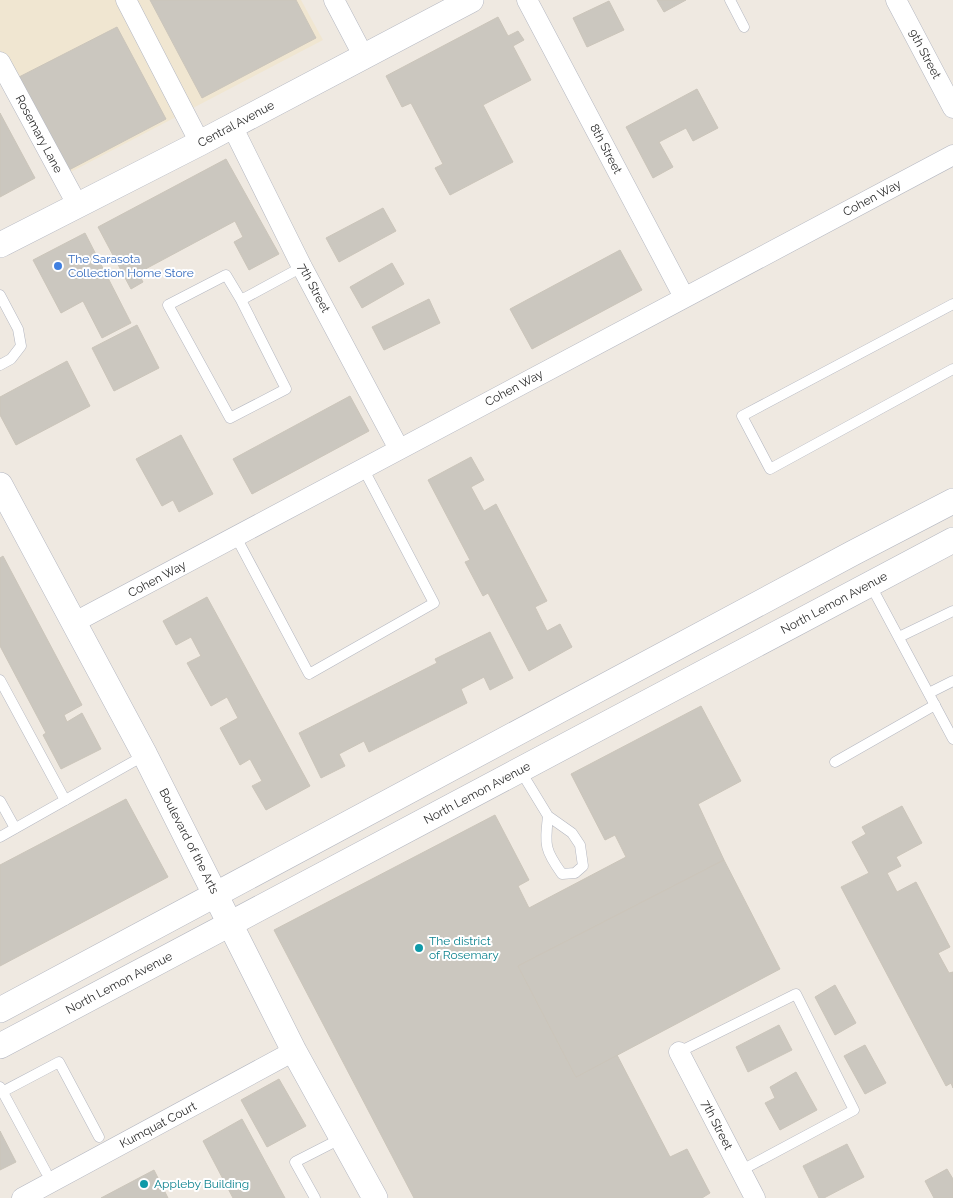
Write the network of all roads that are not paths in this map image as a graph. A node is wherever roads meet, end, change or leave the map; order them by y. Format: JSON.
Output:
{"nodes":[{"id":1,"x":126,"y":0,"type":"edge"},
{"id":2,"x":334,"y":0,"type":"edge"},
{"id":3,"x":471,"y":0,"type":"edge"},
{"id":4,"x":527,"y":0,"type":"edge"},
{"id":5,"x":730,"y":0,"type":"edge"},
{"id":6,"x":896,"y":0,"type":"edge"},
{"id":7,"x":744,"y":27,"type":"dead end"},
{"id":8,"x":364,"y":57,"type":"junction"},
{"id":9,"x":0,"y":62,"type":"edge"},
{"id":10,"x":953,"y":108,"type":"edge"},
{"id":11,"x":232,"y":126,"type":"junction"},
{"id":12,"x":200,"y":143,"type":"junction"},
{"id":13,"x":953,"y":155,"type":"edge"},
{"id":14,"x":78,"y":206,"type":"junction"},
{"id":15,"x":0,"y":245,"type":"edge"},
{"id":16,"x":302,"y":266,"type":"junction"},
{"id":17,"x":0,"y":295,"type":"edge"},
{"id":18,"x":684,"y":297,"type":"junction"},
{"id":19,"x":240,"y":300,"type":"junction"},
{"id":20,"x":953,"y":304,"type":"edge"},
{"id":21,"x":0,"y":365,"type":"edge"},
{"id":22,"x":953,"y":369,"type":"edge"},
{"id":23,"x":399,"y":449,"type":"junction"},
{"id":24,"x":363,"y":468,"type":"junction"},
{"id":25,"x":0,"y":484,"type":"edge"},
{"id":26,"x":953,"y":501,"type":"edge"},
{"id":27,"x":236,"y":537,"type":"junction"},
{"id":28,"x":953,"y":540,"type":"edge"},
{"id":29,"x":870,"y":584,"type":"junction"},
{"id":30,"x":953,"y":611,"type":"edge"},
{"id":31,"x":76,"y":622,"type":"junction"},
{"id":32,"x":899,"y":637,"type":"junction"},
{"id":33,"x":0,"y":680,"type":"edge"},
{"id":34,"x":953,"y":681,"type":"edge"},
{"id":35,"x":929,"y":693,"type":"junction"},
{"id":36,"x":935,"y":704,"type":"junction"},
{"id":37,"x":953,"y":739,"type":"edge"},
{"id":38,"x":146,"y":755,"type":"junction"},
{"id":39,"x":836,"y":762,"type":"dead end"},
{"id":40,"x":520,"y":770,"type":"junction"},
{"id":41,"x":64,"y":800,"type":"junction"},
{"id":42,"x":0,"y":801,"type":"edge"},
{"id":43,"x":548,"y":816,"type":"junction"},
{"id":44,"x":15,"y":828,"type":"junction"},
{"id":45,"x":0,"y":836,"type":"edge"},
{"id":46,"x":216,"y":895,"type":"junction"},
{"id":47,"x":231,"y":924,"type":"junction"},
{"id":48,"x":0,"y":1010,"type":"edge"},
{"id":49,"x":0,"y":1046,"type":"edge"},
{"id":50,"x":294,"y":1051,"type":"junction"},
{"id":51,"x":679,"y":1052,"type":"joint"},
{"id":52,"x":1,"y":1090,"type":"edge"},
{"id":53,"x":99,"y":1137,"type":"dead end"},
{"id":54,"x":343,"y":1138,"type":"junction"},
{"id":55,"x":740,"y":1171,"type":"junction"},
{"id":56,"x":46,"y":1172,"type":"dead end"},
{"id":57,"x":22,"y":1198,"type":"edge"},
{"id":58,"x":315,"y":1198,"type":"edge"},
{"id":59,"x":375,"y":1198,"type":"edge"},
{"id":60,"x":755,"y":1198,"type":"edge"}],
"edges":[{"from":1,"to":12,"type":"street"},
{"from":2,"to":8,"type":"street"},
{"from":3,"to":8,"type":"street","name":"Central Avenue"},
{"from":4,"to":18,"type":"street","name":"8th Street"},
{"from":5,"to":7,"type":"lane"},
{"from":6,"to":10,"type":"street","name":"9th Street"},
{"from":8,"to":11,"type":"street","name":"Central Avenue"},
{"from":9,"to":14,"type":"street","name":"Rosemary Lane"},
{"from":11,"to":12,"type":"street","name":"Central Avenue"},
{"from":11,"to":16,"type":"street","name":"7th Street"},
{"from":12,"to":14,"type":"street","name":"Central Avenue"},
{"from":13,"to":18,"type":"street","name":"Cohen Way"},
{"from":14,"to":15,"type":"street","name":"Central Avenue"},
{"from":16,"to":19,"type":"lane"},
{"from":16,"to":23,"type":"street","name":"7th Street"},
{"from":17,"to":21,"type":"lane"},
{"from":18,"to":23,"type":"street","name":"Cohen Way"},
{"from":19,"to":19,"type":"lane"},
{"from":20,"to":22,"type":"lane"},
{"from":23,"to":24,"type":"street","name":"Cohen Way"},
{"from":24,"to":27,"type":"street","name":"Cohen Way"},
{"from":24,"to":27,"type":"lane"},
{"from":25,"to":31,"type":"street","name":"Boulevard of the Arts"},
{"from":26,"to":46,"type":"street"},
{"from":27,"to":31,"type":"street","name":"Cohen Way"},
{"from":28,"to":29,"type":"street","name":"North Lemon Avenue"},
{"from":29,"to":32,"type":"lane"},
{"from":29,"to":40,"type":"street","name":"North Lemon Avenue"},
{"from":30,"to":32,"type":"lane"},
{"from":31,"to":38,"type":"street","name":"Boulevard of the Arts"},
{"from":32,"to":35,"type":"lane"},
{"from":33,"to":41,"type":"lane"},
{"from":34,"to":35,"type":"lane"},
{"from":35,"to":36,"type":"lane"},
{"from":36,"to":37,"type":"lane"},
{"from":36,"to":39,"type":"lane"},
{"from":38,"to":41,"type":"lane"},
{"from":38,"to":46,"type":"street","name":"Boulevard of the Arts"},
{"from":40,"to":43,"type":"lane"},
{"from":40,"to":47,"type":"street","name":"North Lemon Avenue"},
{"from":41,"to":44,"type":"lane"},
{"from":42,"to":44,"type":"lane"},
{"from":43,"to":43,"type":"lane"},
{"from":44,"to":45,"type":"lane"},
{"from":46,"to":47,"type":"street","name":"Boulevard of the Arts"},
{"from":46,"to":48,"type":"street"},
{"from":47,"to":49,"type":"street","name":"North Lemon Avenue"},
{"from":47,"to":50,"type":"street","name":"Boulevard of the Arts"},
{"from":50,"to":54,"type":"street","name":"Boulevard of the Arts"},
{"from":50,"to":57,"type":"street","name":"Kumquat Court"},
{"from":51,"to":55,"type":"street","name":"7th Street"},
{"from":51,"to":55,"type":"lane"},
{"from":52,"to":53,"type":"lane"},
{"from":52,"to":56,"type":"lane"},
{"from":54,"to":58,"type":"lane"},
{"from":54,"to":59,"type":"street","name":"Boulevard of the Arts"},
{"from":55,"to":60,"type":"street","name":"7th Street"}]}
